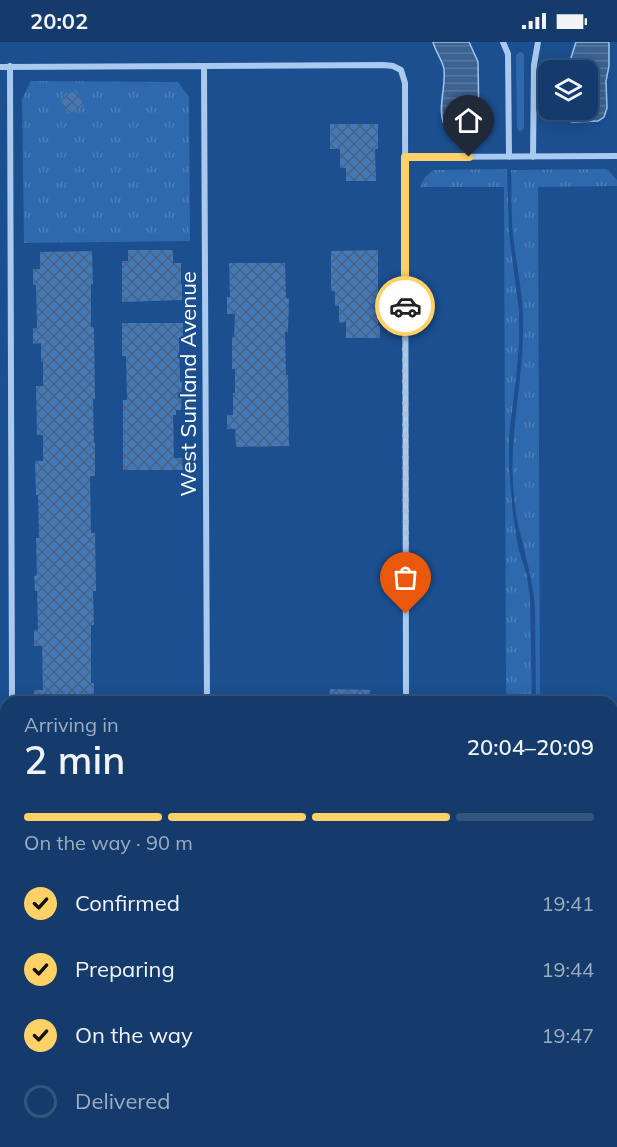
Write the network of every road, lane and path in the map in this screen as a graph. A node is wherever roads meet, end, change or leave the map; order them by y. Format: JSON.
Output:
{"nodes":[{"id":1,"x":503,"y":42,"type":"edge"},
{"id":2,"x":538,"y":42,"type":"edge"},
{"id":3,"x":10,"y":66,"type":"junction"},
{"id":4,"x":204,"y":66,"type":"junction"},
{"id":5,"x":0,"y":67,"type":"edge"},
{"id":6,"x":617,"y":156,"type":"edge"},
{"id":7,"x":405,"y":157,"type":"junction"},
{"id":8,"x":509,"y":157,"type":"junction"},
{"id":9,"x":533,"y":157,"type":"junction"},
{"id":10,"x":12,"y":696,"type":"edge"},
{"id":11,"x":207,"y":696,"type":"edge"},
{"id":12,"x":406,"y":696,"type":"edge"}],
"edges":[{"from":1,"to":8,"type":"street"},
{"from":2,"to":9,"type":"street"},
{"from":3,"to":4,"type":"street"},
{"from":3,"to":5,"type":"street"},
{"from":3,"to":10,"type":"street"},
{"from":4,"to":7,"type":"street"},
{"from":4,"to":11,"type":"street","name":"West Sunland Avenue"},
{"from":6,"to":9,"type":"street"},
{"from":7,"to":8,"type":"street"},
{"from":7,"to":12,"type":"street"},
{"from":8,"to":9,"type":"street"}]}
